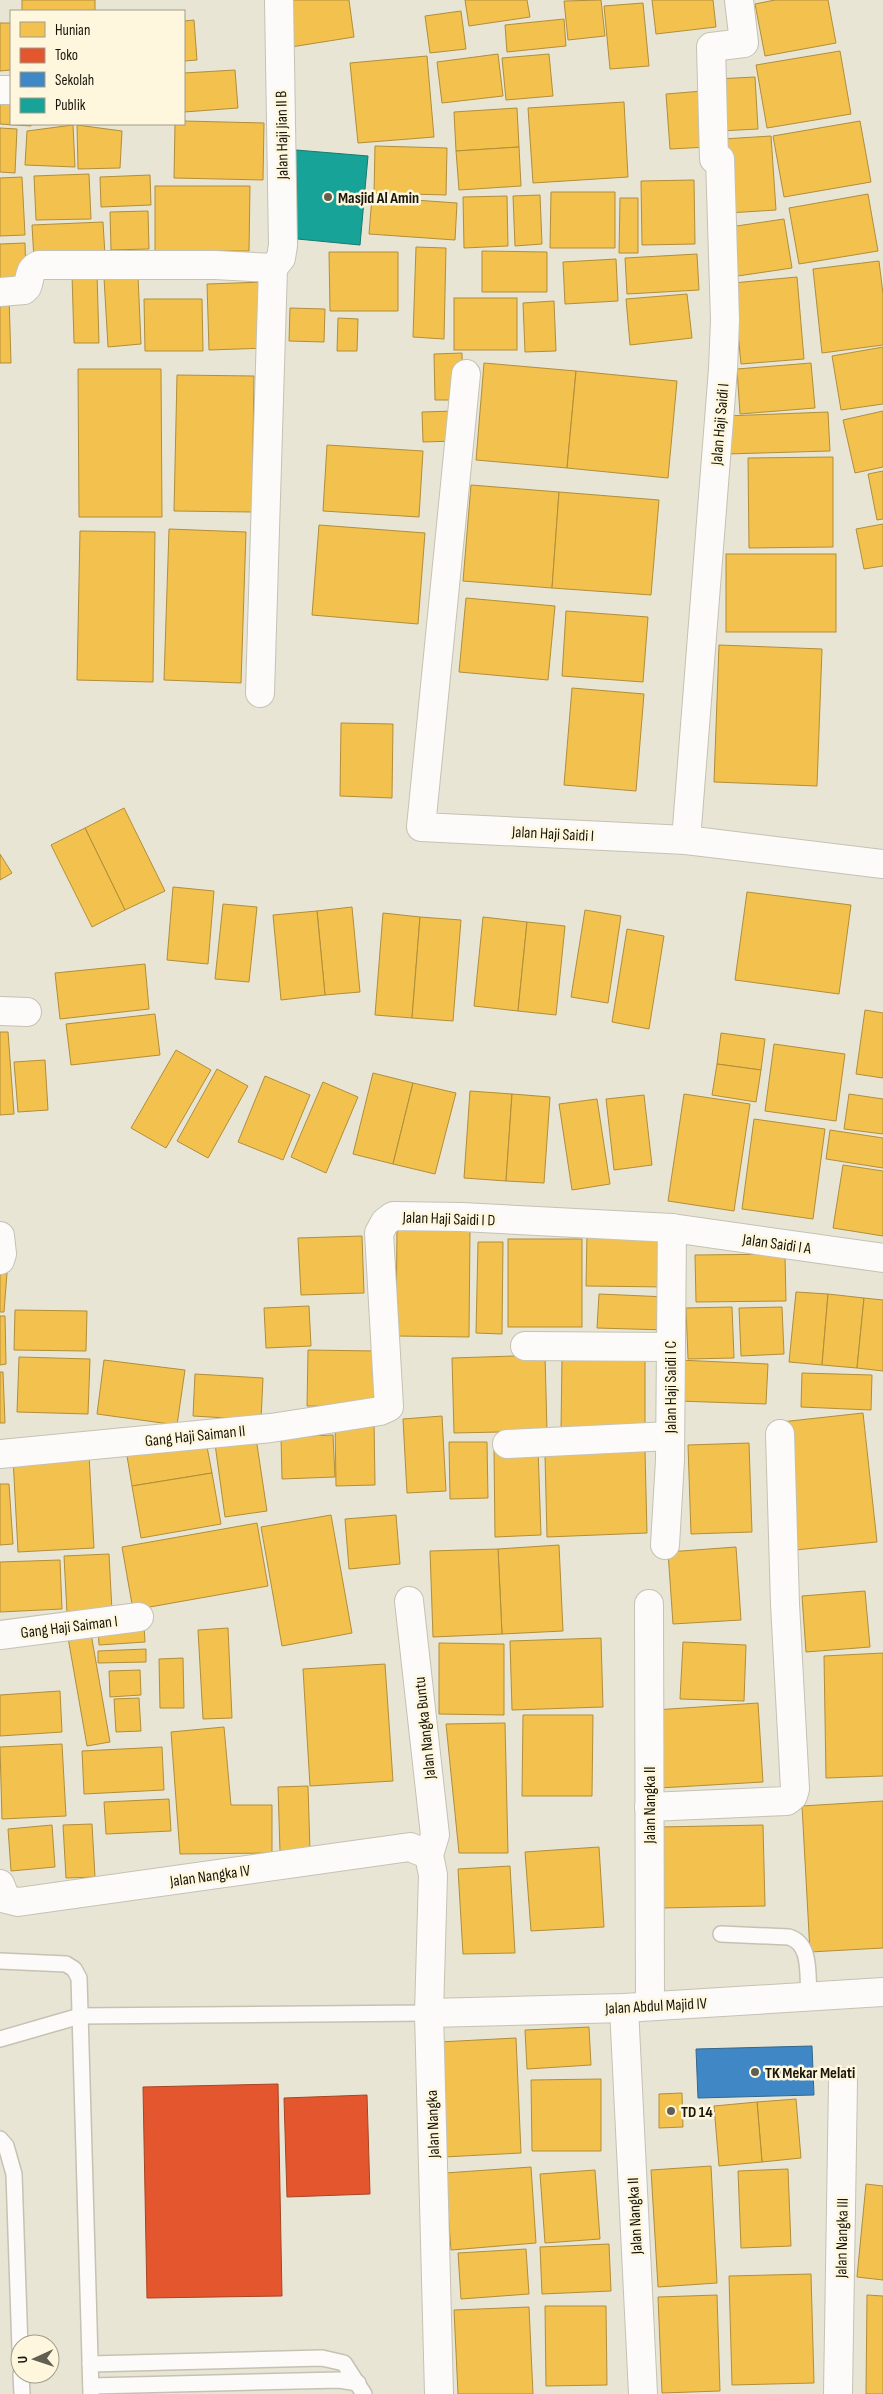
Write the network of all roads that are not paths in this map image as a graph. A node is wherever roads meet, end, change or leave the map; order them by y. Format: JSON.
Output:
{"nodes":[{"id":1,"x":279,"y":0,"type":"edge"},
{"id":2,"x":739,"y":0,"type":"edge"},
{"id":3,"x":273,"y":268,"type":"junction"},
{"id":4,"x":0,"y":292,"type":"edge"},
{"id":5,"x":466,"y":374,"type":"dead end"},
{"id":6,"x":260,"y":693,"type":"dead end"},
{"id":7,"x":686,"y":840,"type":"junction"},
{"id":8,"x":883,"y":864,"type":"edge"},
{"id":9,"x":0,"y":1011,"type":"edge"},
{"id":10,"x":27,"y":1012,"type":"dead end"},
{"id":11,"x":672,"y":1228,"type":"junction"},
{"id":12,"x":0,"y":1236,"type":"edge"},
{"id":13,"x":883,"y":1258,"type":"edge"},
{"id":14,"x":0,"y":1260,"type":"edge"},
{"id":15,"x":525,"y":1346,"type":"dead end"},
{"id":16,"x":670,"y":1347,"type":"junction"},
{"id":17,"x":389,"y":1407,"type":"joint"},
{"id":18,"x":780,"y":1434,"type":"dead end"},
{"id":19,"x":670,"y":1436,"type":"junction"},
{"id":20,"x":507,"y":1444,"type":"dead end"},
{"id":21,"x":0,"y":1454,"type":"edge"},
{"id":22,"x":665,"y":1545,"type":"dead end"},
{"id":23,"x":410,"y":1601,"type":"dead end"},
{"id":24,"x":649,"y":1604,"type":"dead end"},
{"id":25,"x":139,"y":1617,"type":"dead end"},
{"id":26,"x":0,"y":1635,"type":"edge"},
{"id":27,"x":649,"y":1807,"type":"junction"},
{"id":28,"x":429,"y":1854,"type":"junction"},
{"id":29,"x":0,"y":1884,"type":"edge"},
{"id":30,"x":721,"y":1934,"type":"dead end"},
{"id":31,"x":0,"y":1961,"type":"edge"},
{"id":32,"x":883,"y":1992,"type":"edge"},
{"id":33,"x":808,"y":1996,"type":"junction"},
{"id":34,"x":637,"y":2007,"type":"junction"},
{"id":35,"x":429,"y":2013,"type":"junction"},
{"id":36,"x":80,"y":2016,"type":"junction"},
{"id":37,"x":0,"y":2039,"type":"edge"},
{"id":38,"x":843,"y":2082,"type":"dead end"},
{"id":39,"x":0,"y":2139,"type":"edge"},
{"id":40,"x":19,"y":2334,"type":"edge"},
{"id":41,"x":90,"y":2364,"type":"junction"},
{"id":42,"x":361,"y":2389,"type":"edge"},
{"id":43,"x":91,"y":2390,"type":"edge"},
{"id":44,"x":439,"y":2394,"type":"edge"},
{"id":45,"x":644,"y":2394,"type":"edge"},
{"id":46,"x":838,"y":2394,"type":"edge"}],
"edges":[{"from":1,"to":3,"type":"street","name":"Jalan Haji Jian II B"},
{"from":2,"to":7,"type":"street","name":"Jalan Haji Saidi I"},
{"from":3,"to":4,"type":"street"},
{"from":3,"to":6,"type":"street"},
{"from":5,"to":7,"type":"street","name":"Jalan Haji Saidi I"},
{"from":7,"to":8,"type":"street","name":"Jalan Haji Saidi I"},
{"from":9,"to":10,"type":"street"},
{"from":11,"to":13,"type":"street","name":"Jalan Saidi I A"},
{"from":11,"to":16,"type":"street","name":"Jalan Haji Saidi I C"},
{"from":11,"to":17,"type":"street","name":"Jalan Haji Saidi I D"},
{"from":12,"to":14,"type":"street"},
{"from":15,"to":16,"type":"street"},
{"from":16,"to":19,"type":"street","name":"Jalan Haji Saidi I C"},
{"from":17,"to":21,"type":"street","name":"Gang Haji Saiman II"},
{"from":18,"to":27,"type":"street"},
{"from":19,"to":20,"type":"street"},
{"from":19,"to":22,"type":"street","name":"Jalan Haji Saidi I C"},
{"from":23,"to":28,"type":"street","name":"Jalan Nangka Buntu"},
{"from":24,"to":27,"type":"street","name":"Jalan Nangka II"},
{"from":25,"to":26,"type":"street","name":"Gang Haji Saiman I"},
{"from":27,"to":34,"type":"street","name":"Jalan Nangka II"},
{"from":28,"to":29,"type":"street","name":"Jalan Nangka IV"},
{"from":28,"to":35,"type":"street","name":"Jalan Nangka"},
{"from":30,"to":33,"type":"lane"},
{"from":31,"to":36,"type":"lane"},
{"from":32,"to":33,"type":"street","name":"Jalan Abdul Majid IV"},
{"from":33,"to":34,"type":"street","name":"Jalan Abdul Majid IV"},
{"from":34,"to":35,"type":"street","name":"Jalan Abdul Majid IV"},
{"from":34,"to":45,"type":"street","name":"Jalan Nangka II"},
{"from":35,"to":36,"type":"lane"},
{"from":35,"to":44,"type":"street","name":"Jalan Nangka"},
{"from":36,"to":37,"type":"lane"},
{"from":36,"to":41,"type":"lane"},
{"from":38,"to":46,"type":"street","name":"Jalan Nangka III"},
{"from":39,"to":40,"type":"lane"},
{"from":41,"to":42,"type":"lane"},
{"from":41,"to":43,"type":"lane"},
{"from":42,"to":43,"type":"lane"}]}
